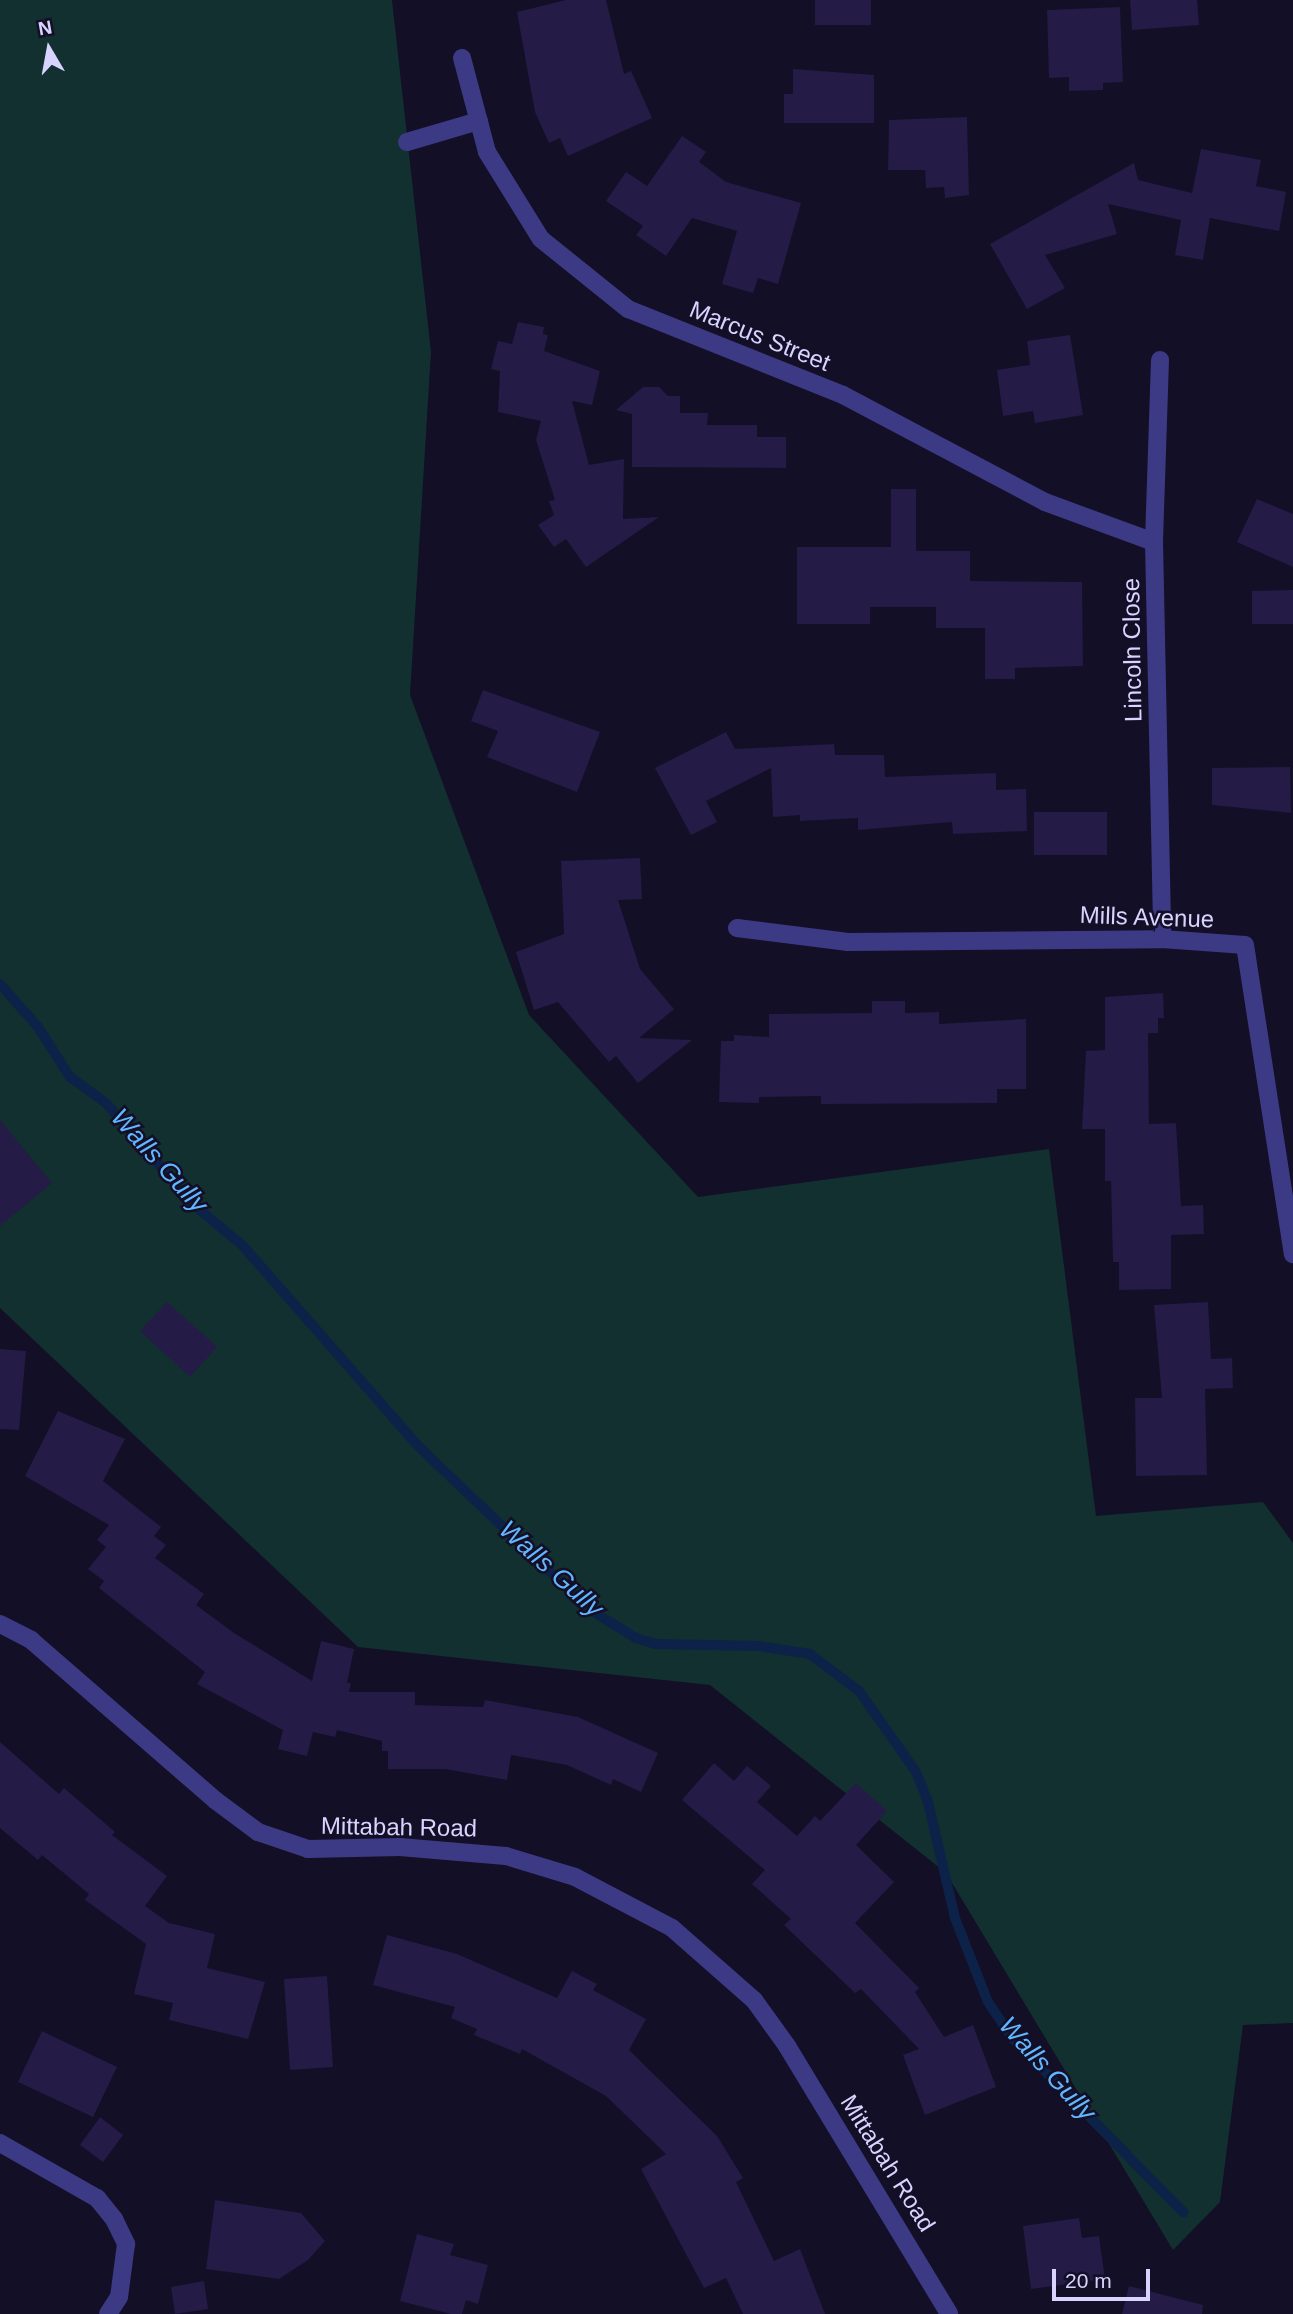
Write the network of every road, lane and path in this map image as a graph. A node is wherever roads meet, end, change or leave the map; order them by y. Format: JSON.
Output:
{"nodes":[{"id":1,"x":461,"y":58,"type":"dead end"},
{"id":2,"x":479,"y":121,"type":"junction"},
{"id":3,"x":407,"y":142,"type":"dead end"},
{"id":4,"x":1160,"y":360,"type":"dead end"},
{"id":5,"x":1154,"y":542,"type":"junction"},
{"id":6,"x":737,"y":928,"type":"dead end"},
{"id":7,"x":1162,"y":939,"type":"junction"},
{"id":8,"x":1293,"y":1254,"type":"edge"},
{"id":9,"x":0,"y":1624,"type":"edge"},
{"id":10,"x":0,"y":2143,"type":"edge"},
{"id":11,"x":108,"y":2314,"type":"edge"},
{"id":12,"x":949,"y":2314,"type":"edge"}],
"edges":[{"from":1,"to":2,"type":"street","name":"Marcus Street"},
{"from":2,"to":3,"type":"street"},
{"from":2,"to":5,"type":"street","name":"Marcus Street"},
{"from":4,"to":5,"type":"street","name":"Lincoln Close"},
{"from":5,"to":7,"type":"street","name":"Lincoln Close"},
{"from":6,"to":7,"type":"street","name":"Mills Avenue"},
{"from":7,"to":8,"type":"street","name":"Mills Avenue"},
{"from":9,"to":12,"type":"street","name":"Mittabah Road"},
{"from":10,"to":11,"type":"street"}]}
